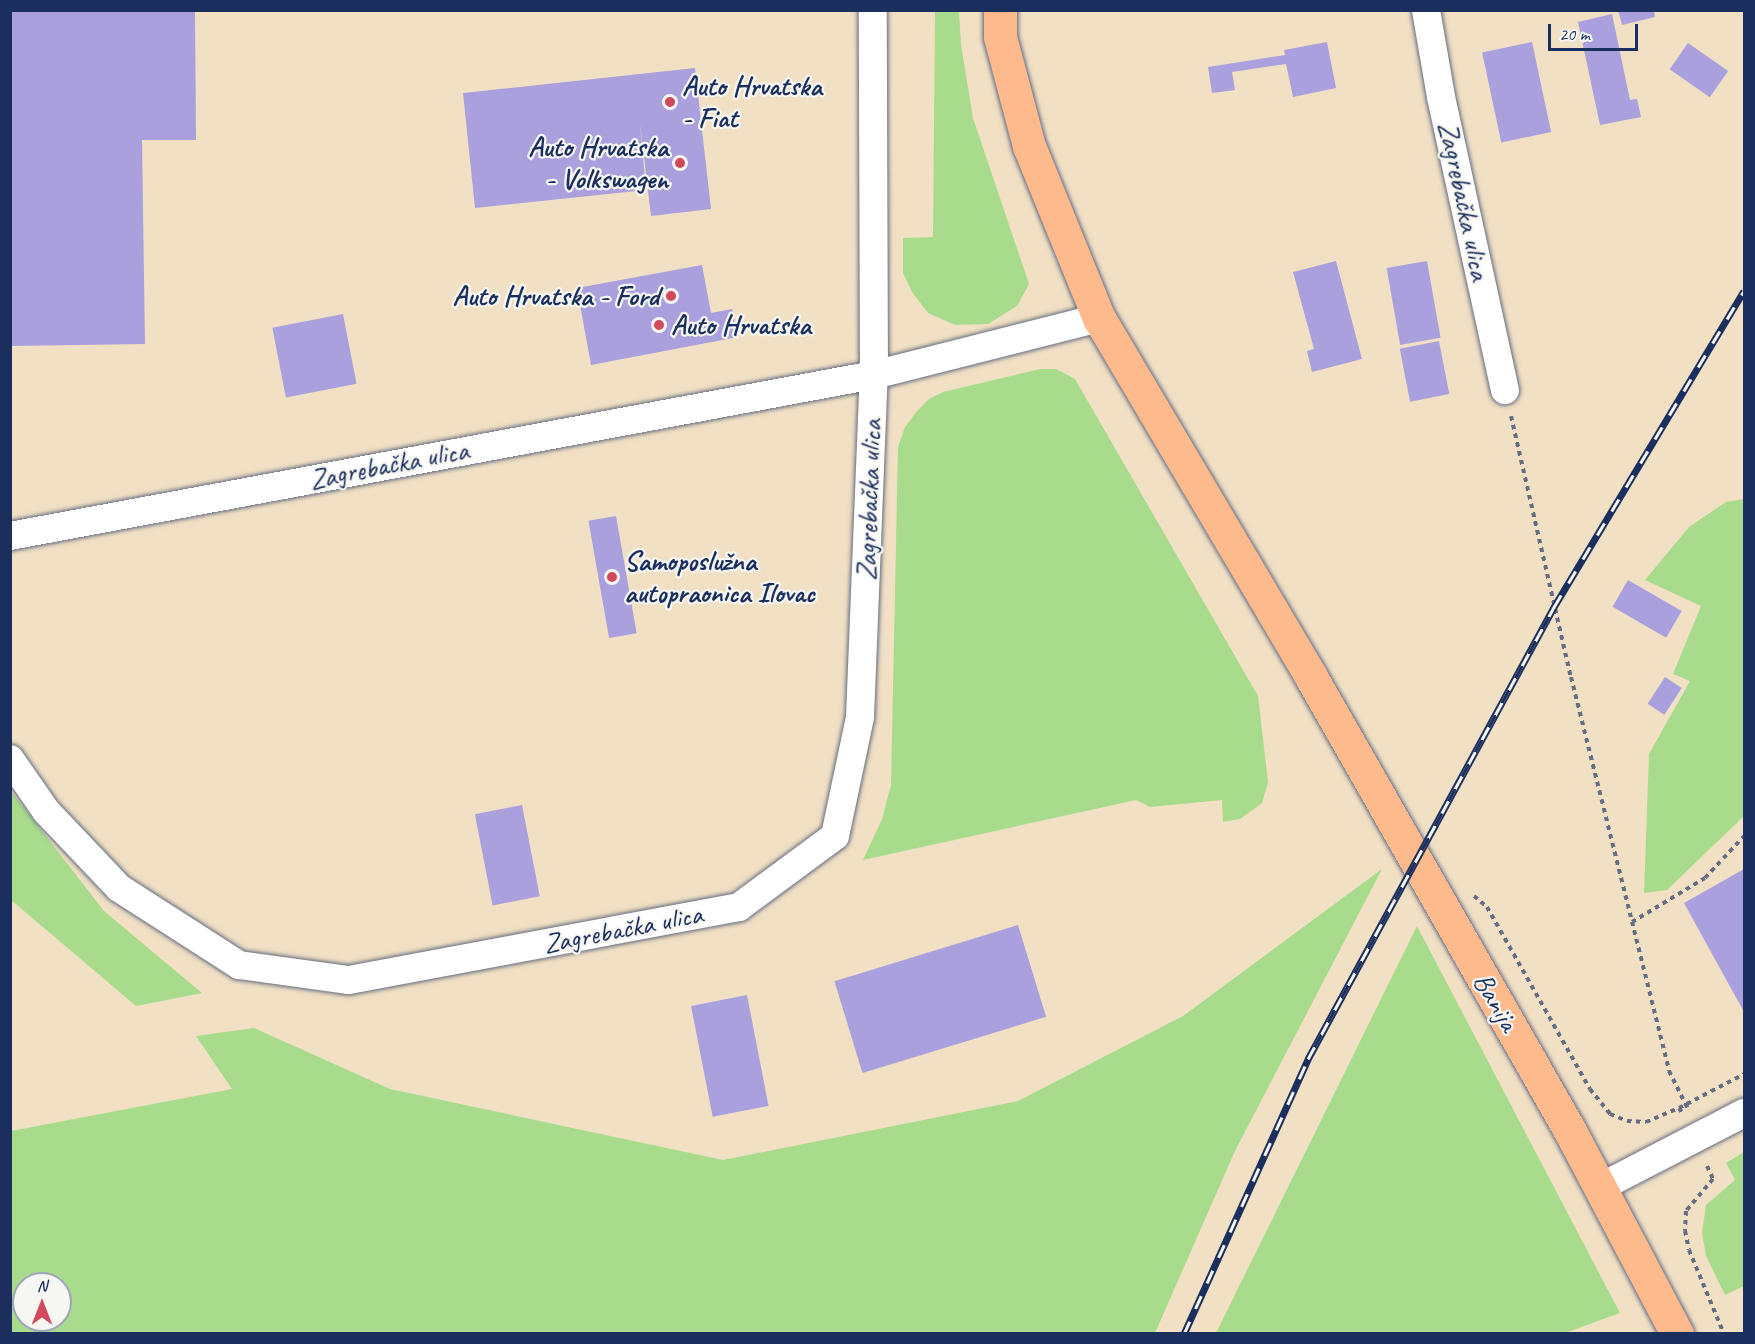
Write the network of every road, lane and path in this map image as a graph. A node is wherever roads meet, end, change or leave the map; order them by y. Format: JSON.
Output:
{"nodes":[{"id":1,"x":873,"y":10,"type":"edge"},
{"id":2,"x":1000,"y":10,"type":"edge"},
{"id":3,"x":1426,"y":10,"type":"edge"},
{"id":4,"x":1099,"y":318,"type":"junction"},
{"id":5,"x":874,"y":375,"type":"junction"},
{"id":6,"x":1505,"y":390,"type":"joint"},
{"id":7,"x":10,"y":536,"type":"edge"},
{"id":8,"x":10,"y":759,"type":"edge"},
{"id":9,"x":1744,"y":836,"type":"edge"},
{"id":10,"x":1469,"y":891,"type":"dead end"},
{"id":11,"x":1632,"y":922,"type":"junction"},
{"id":12,"x":1744,"y":1074,"type":"edge"},
{"id":13,"x":1686,"y":1104,"type":"junction"},
{"id":14,"x":1680,"y":1108,"type":"junction"},
{"id":15,"x":1744,"y":1113,"type":"edge"},
{"id":16,"x":1692,"y":1127,"type":"junction"},
{"id":17,"x":1708,"y":1169,"type":"dead end"},
{"id":18,"x":1601,"y":1187,"type":"junction"},
{"id":19,"x":1677,"y":1334,"type":"edge"},
{"id":20,"x":1724,"y":1334,"type":"edge"}],
"edges":[{"from":1,"to":5,"type":"street","name":"Zagrebačka ulica"},
{"from":2,"to":4,"type":"main road"},
{"from":3,"to":6,"type":"street","name":"Zagrebačka ulica"},
{"from":4,"to":5,"type":"street","name":"Zagrebačka ulica"},
{"from":4,"to":18,"type":"main road","name":"Banija"},
{"from":5,"to":7,"type":"street","name":"Zagrebačka ulica"},
{"from":5,"to":8,"type":"street","name":"Zagrebačka ulica"},
{"from":6,"to":11,"type":"path"},
{"from":9,"to":11,"type":"path"},
{"from":10,"to":14,"type":"path"},
{"from":11,"to":13,"type":"path"},
{"from":12,"to":13,"type":"path"},
{"from":13,"to":14,"type":"path"},
{"from":13,"to":16,"type":"path"},
{"from":14,"to":16,"type":"path"},
{"from":15,"to":16,"type":"street"},
{"from":16,"to":18,"type":"street"},
{"from":17,"to":20,"type":"path"},
{"from":18,"to":19,"type":"main road","name":"Banija"}]}
